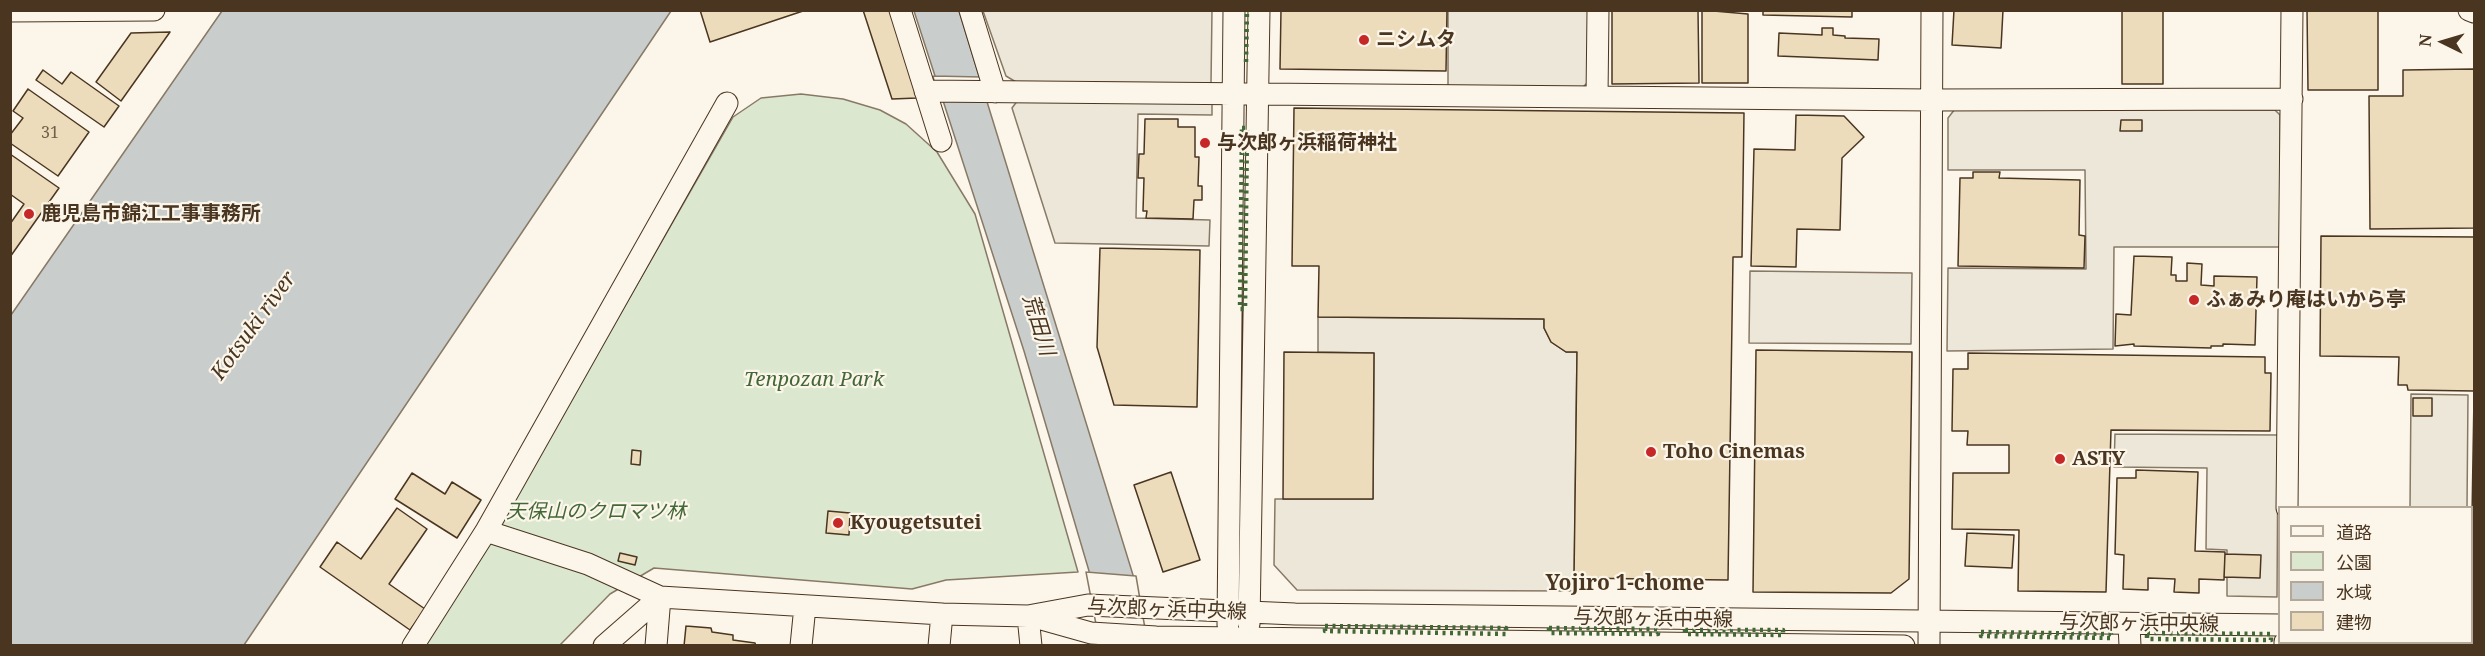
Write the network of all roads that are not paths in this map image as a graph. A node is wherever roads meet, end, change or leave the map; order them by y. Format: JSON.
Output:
{"nodes":[{"id":1,"x":154,"y":10,"type":"edge"},
{"id":2,"x":900,"y":10,"type":"edge"},
{"id":3,"x":970,"y":10,"type":"edge"},
{"id":4,"x":1234,"y":10,"type":"edge"},
{"id":5,"x":1259,"y":10,"type":"edge"},
{"id":6,"x":1598,"y":10,"type":"edge"},
{"id":7,"x":1932,"y":10,"type":"edge"},
{"id":8,"x":2292,"y":10,"type":"edge"},
{"id":9,"x":2469,"y":10,"type":"edge"},
{"id":10,"x":11,"y":12,"type":"edge"},
{"id":11,"x":2475,"y":12,"type":"edge"},
{"id":12,"x":930,"y":91,"type":"junction"},
{"id":13,"x":991,"y":92,"type":"junction"},
{"id":14,"x":1233,"y":95,"type":"junction"},
{"id":15,"x":1259,"y":95,"type":"junction"},
{"id":16,"x":1597,"y":97,"type":"junction"},
{"id":17,"x":2292,"y":99,"type":"junction"},
{"id":18,"x":1931,"y":100,"type":"junction"},
{"id":19,"x":727,"y":103,"type":"dead end"},
{"id":20,"x":941,"y":141,"type":"dead end"},
{"id":21,"x":1231,"y":327,"type":"junction"},
{"id":22,"x":1255,"y":328,"type":"junction"},
{"id":23,"x":2287,"y":506,"type":"edge"},
{"id":24,"x":486,"y":531,"type":"junction"},
{"id":25,"x":660,"y":597,"type":"junction"},
{"id":26,"x":805,"y":606,"type":"junction"},
{"id":27,"x":1239,"y":612,"type":"junction"},
{"id":28,"x":942,"y":614,"type":"junction"},
{"id":29,"x":1028,"y":616,"type":"junction"},
{"id":30,"x":1670,"y":619,"type":"junction"},
{"id":31,"x":1796,"y":620,"type":"junction"},
{"id":32,"x":1929,"y":622,"type":"junction"},
{"id":33,"x":2129,"y":624,"type":"junction"},
{"id":34,"x":2278,"y":625,"type":"edge"},
{"id":35,"x":1228,"y":642,"type":"edge"},
{"id":36,"x":1249,"y":642,"type":"edge"},
{"id":37,"x":1670,"y":643,"type":"junction"},
{"id":38,"x":1797,"y":644,"type":"edge"},
{"id":39,"x":413,"y":645,"type":"edge"},
{"id":40,"x":604,"y":645,"type":"edge"},
{"id":41,"x":656,"y":645,"type":"edge"},
{"id":42,"x":801,"y":645,"type":"edge"},
{"id":43,"x":939,"y":645,"type":"edge"},
{"id":44,"x":1031,"y":645,"type":"edge"},
{"id":45,"x":1904,"y":645,"type":"edge"},
{"id":46,"x":1929,"y":645,"type":"edge"},
{"id":47,"x":2130,"y":645,"type":"edge"}],
"edges":[{"from":1,"to":10,"type":"street"},
{"from":2,"to":12,"type":"street"},
{"from":3,"to":13,"type":"street"},
{"from":4,"to":14,"type":"street"},
{"from":5,"to":15,"type":"street"},
{"from":6,"to":16,"type":"street"},
{"from":7,"to":18,"type":"street"},
{"from":8,"to":17,"type":"street"},
{"from":9,"to":11,"type":"street"},
{"from":12,"to":13,"type":"street"},
{"from":12,"to":20,"type":"street"},
{"from":13,"to":14,"type":"street"},
{"from":14,"to":15,"type":"street"},
{"from":14,"to":21,"type":"street"},
{"from":15,"to":16,"type":"street"},
{"from":15,"to":22,"type":"street"},
{"from":16,"to":18,"type":"street"},
{"from":17,"to":18,"type":"street"},
{"from":17,"to":23,"type":"street"},
{"from":18,"to":32,"type":"street"},
{"from":19,"to":24,"type":"street"},
{"from":21,"to":22,"type":"street"},
{"from":21,"to":27,"type":"street"},
{"from":22,"to":27,"type":"street"},
{"from":24,"to":25,"type":"street"},
{"from":24,"to":39,"type":"street"},
{"from":25,"to":26,"type":"street","name":"与次郎ヶ浜中央線"},
{"from":25,"to":40,"type":"street"},
{"from":25,"to":41,"type":"street"},
{"from":26,"to":28,"type":"street","name":"与次郎ヶ浜中央線"},
{"from":26,"to":42,"type":"street"},
{"from":27,"to":29,"type":"street","name":"与次郎ヶ浜中央線"},
{"from":27,"to":30,"type":"street","name":"与次郎ヶ浜中央線"},
{"from":27,"to":35,"type":"street"},
{"from":27,"to":36,"type":"street"},
{"from":28,"to":29,"type":"street","name":"与次郎ヶ浜中央線"},
{"from":28,"to":43,"type":"street"},
{"from":29,"to":35,"type":"street","name":"与次郎ヶ浜中央線"},
{"from":29,"to":44,"type":"street"},
{"from":30,"to":31,"type":"street","name":"与次郎ヶ浜中央線"},
{"from":30,"to":37,"type":"street"},
{"from":31,"to":32,"type":"street","name":"与次郎ヶ浜中央線"},
{"from":31,"to":38,"type":"street"},
{"from":32,"to":33,"type":"street","name":"与次郎ヶ浜中央線"},
{"from":32,"to":46,"type":"street"},
{"from":33,"to":34,"type":"street","name":"与次郎ヶ浜中央線"},
{"from":33,"to":47,"type":"street"},
{"from":35,"to":36,"type":"street","name":"与次郎ヶ浜中央線"},
{"from":36,"to":37,"type":"street","name":"与次郎ヶ浜中央線"},
{"from":37,"to":38,"type":"street","name":"与次郎ヶ浜中央線"},
{"from":38,"to":45,"type":"street","name":"与次郎ヶ浜中央線"}]}
